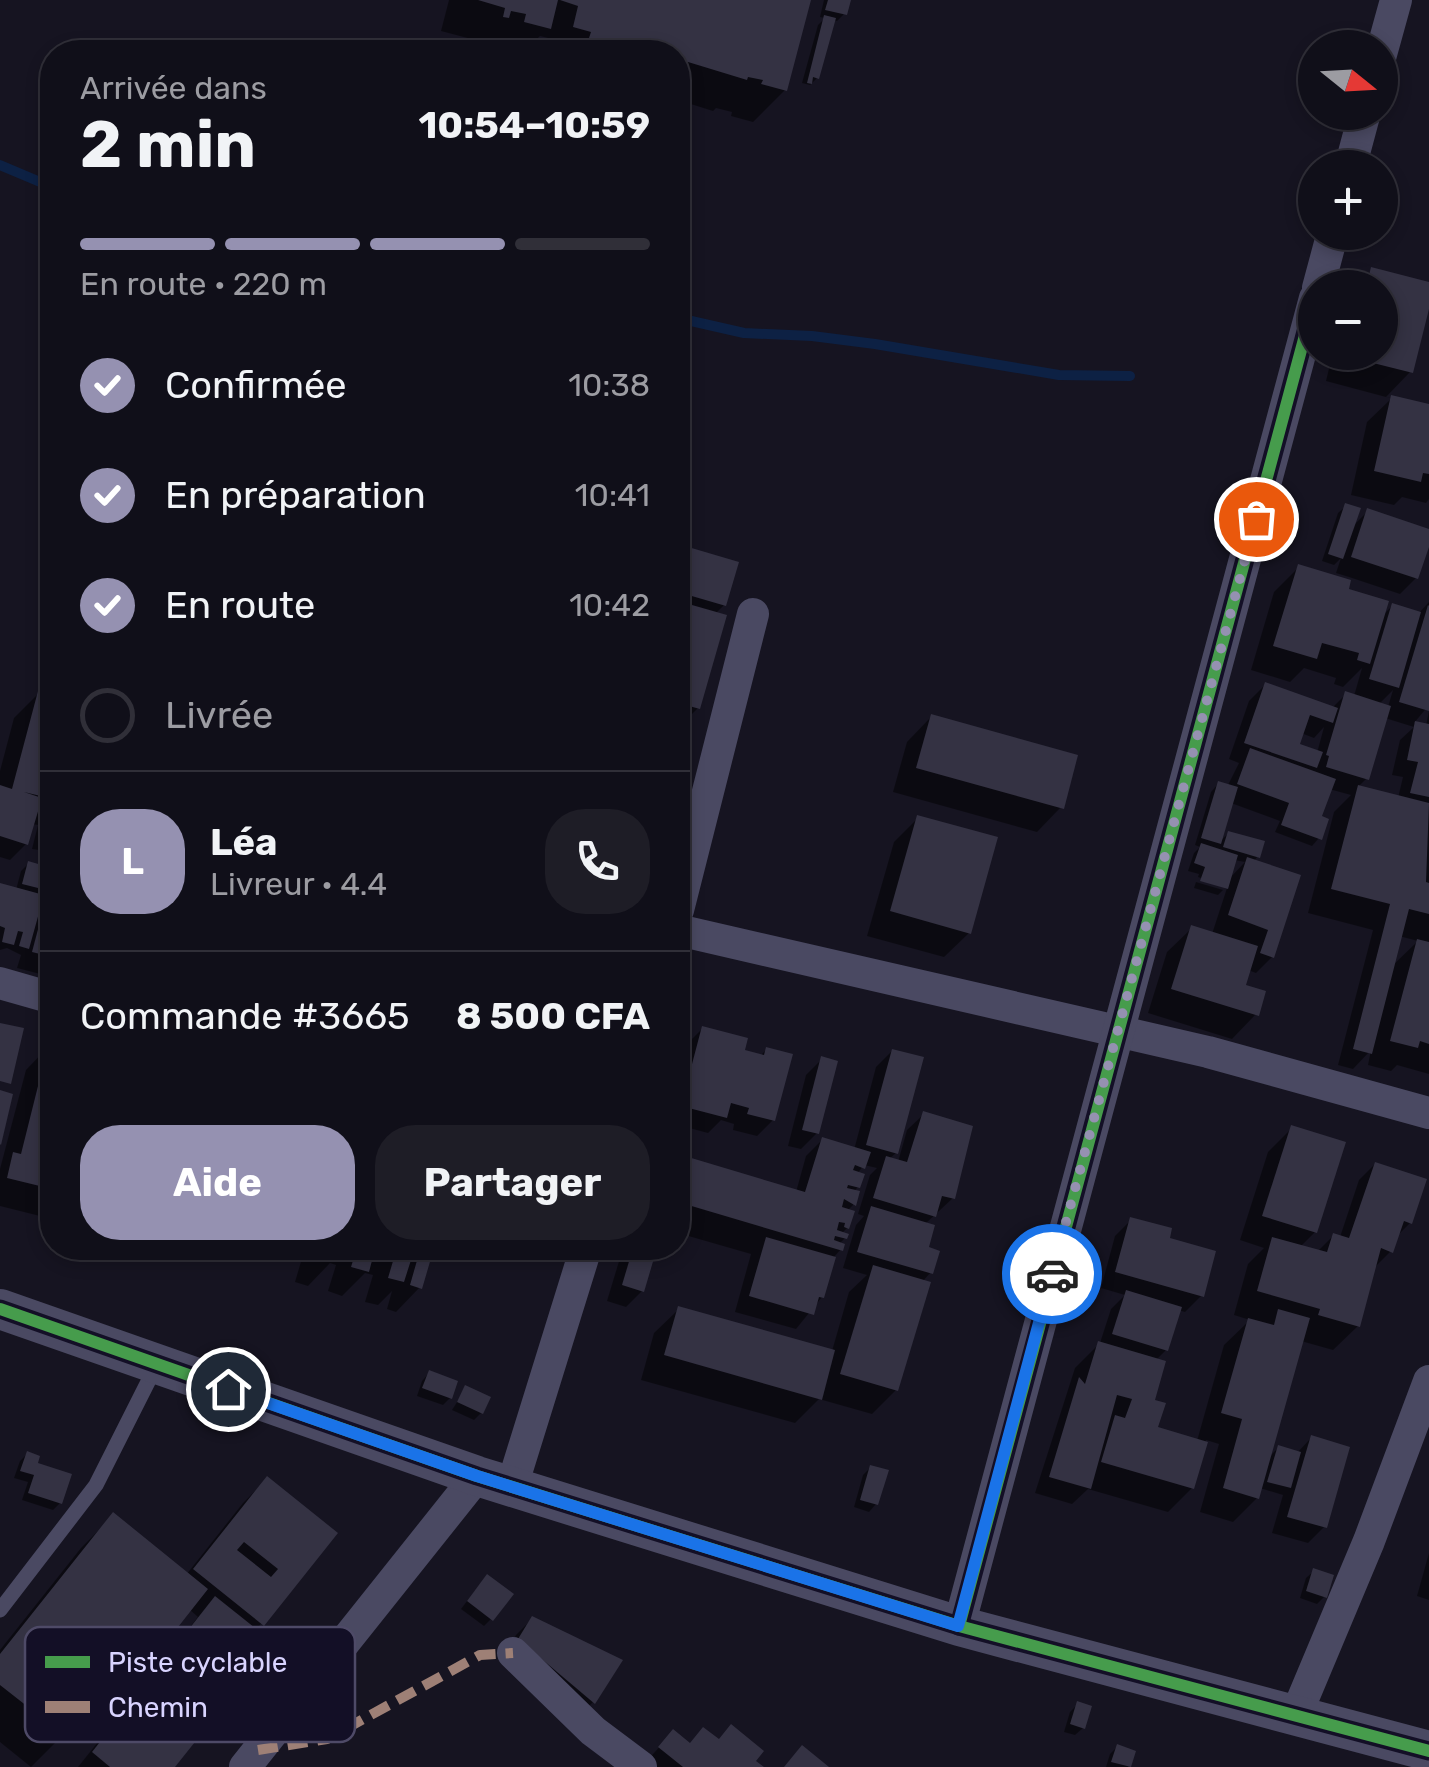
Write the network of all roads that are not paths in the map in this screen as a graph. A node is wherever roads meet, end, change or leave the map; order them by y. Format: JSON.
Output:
{"nodes":[{"id":1,"x":1396,"y":0,"type":"edge"},
{"id":2,"x":1388,"y":30,"type":"edge"},
{"id":3,"x":1298,"y":361,"type":"edge"},
{"id":4,"x":753,"y":614,"type":"dead end"},
{"id":5,"x":690,"y":863,"type":"edge"},
{"id":6,"x":690,"y":933,"type":"edge"},
{"id":7,"x":0,"y":984,"type":"edge"},
{"id":8,"x":40,"y":995,"type":"edge"},
{"id":9,"x":1116,"y":1034,"type":"junction"},
{"id":10,"x":1429,"y":1113,"type":"edge"},
{"id":11,"x":581,"y":1260,"type":"edge"},
{"id":12,"x":0,"y":1309,"type":"edge"},
{"id":13,"x":157,"y":1364,"type":"junction"},
{"id":14,"x":1429,"y":1381,"type":"edge"},
{"id":15,"x":494,"y":1481,"type":"junction"},
{"id":16,"x":0,"y":1610,"type":"edge"},
{"id":17,"x":958,"y":1626,"type":"junction"},
{"id":18,"x":355,"y":1641,"type":"edge"},
{"id":19,"x":513,"y":1653,"type":"dead end"},
{"id":20,"x":1296,"y":1715,"type":"junction"},
{"id":21,"x":267,"y":1742,"type":"edge"},
{"id":22,"x":1429,"y":1751,"type":"edge"},
{"id":23,"x":245,"y":1767,"type":"edge"},
{"id":24,"x":641,"y":1767,"type":"edge"}],
"edges":[{"from":1,"to":2,"type":"street"},
{"from":3,"to":9,"type":"street"},
{"from":4,"to":5,"type":"street"},
{"from":6,"to":9,"type":"street"},
{"from":7,"to":8,"type":"street"},
{"from":9,"to":10,"type":"street"},
{"from":9,"to":17,"type":"street"},
{"from":11,"to":15,"type":"street"},
{"from":12,"to":13,"type":"street"},
{"from":13,"to":15,"type":"street"},
{"from":13,"to":16,"type":"lane"},
{"from":14,"to":20,"type":"street"},
{"from":15,"to":17,"type":"street"},
{"from":15,"to":18,"type":"street"},
{"from":17,"to":20,"type":"street"},
{"from":19,"to":24,"type":"street"},
{"from":20,"to":22,"type":"street"},
{"from":21,"to":23,"type":"street"}]}
